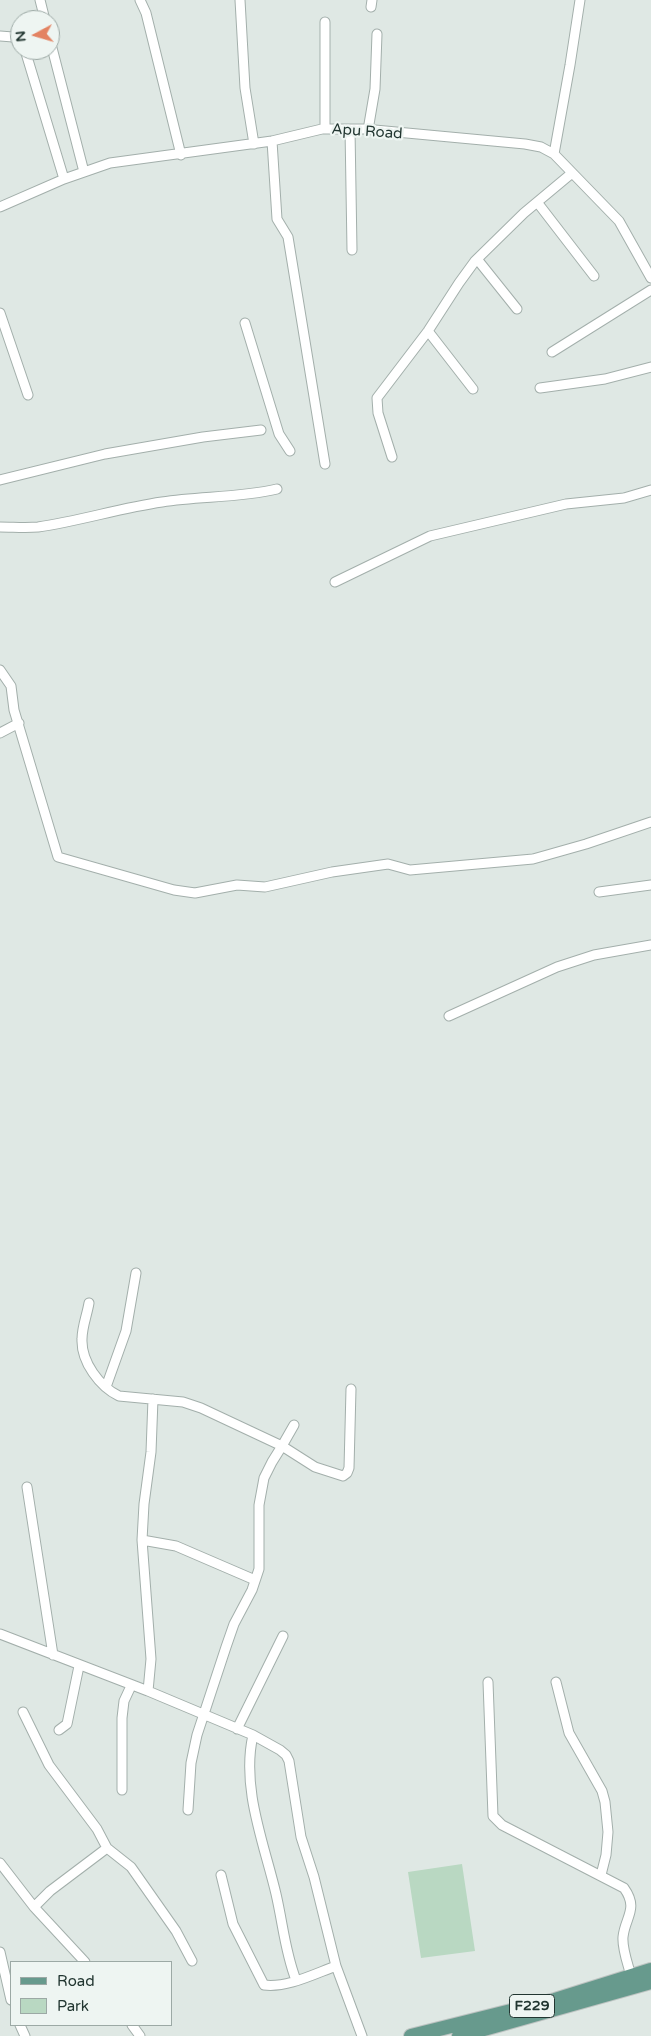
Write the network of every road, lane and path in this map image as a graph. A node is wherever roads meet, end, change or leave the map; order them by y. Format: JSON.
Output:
{"nodes":[{"id":1,"x":140,"y":0,"type":"edge"},
{"id":2,"x":240,"y":0,"type":"edge"},
{"id":3,"x":580,"y":0,"type":"edge"},
{"id":4,"x":325,"y":22,"type":"dead end"},
{"id":5,"x":377,"y":34,"type":"dead end"},
{"id":6,"x":28,"y":60,"type":"edge"},
{"id":7,"x":55,"y":60,"type":"edge"},
{"id":8,"x":325,"y":129,"type":"junction"},
{"id":9,"x":350,"y":129,"type":"junction"},
{"id":10,"x":368,"y":130,"type":"junction"},
{"id":11,"x":272,"y":141,"type":"junction"},
{"id":12,"x":254,"y":144,"type":"junction"},
{"id":13,"x":554,"y":154,"type":"junction"},
{"id":14,"x":181,"y":155,"type":"junction"},
{"id":15,"x":84,"y":172,"type":"junction"},
{"id":16,"x":572,"y":172,"type":"junction"},
{"id":17,"x":64,"y":179,"type":"junction"},
{"id":18,"x":537,"y":202,"type":"junction"},
{"id":19,"x":0,"y":207,"type":"edge"},
{"id":20,"x":352,"y":250,"type":"dead end"},
{"id":21,"x":477,"y":259,"type":"junction"},
{"id":22,"x":594,"y":276,"type":"dead end"},
{"id":23,"x":651,"y":278,"type":"edge"},
{"id":24,"x":651,"y":290,"type":"edge"},
{"id":25,"x":517,"y":308,"type":"dead end"},
{"id":26,"x":0,"y":313,"type":"edge"},
{"id":27,"x":245,"y":323,"type":"dead end"},
{"id":28,"x":428,"y":331,"type":"junction"},
{"id":29,"x":552,"y":352,"type":"dead end"},
{"id":30,"x":651,"y":367,"type":"edge"},
{"id":31,"x":540,"y":388,"type":"dead end"},
{"id":32,"x":472,"y":389,"type":"dead end"},
{"id":33,"x":28,"y":395,"type":"dead end"},
{"id":34,"x":261,"y":430,"type":"dead end"},
{"id":35,"x":290,"y":451,"type":"dead end"},
{"id":36,"x":392,"y":457,"type":"dead end"},
{"id":37,"x":325,"y":464,"type":"dead end"},
{"id":38,"x":0,"y":480,"type":"edge"},
{"id":39,"x":276,"y":489,"type":"dead end"},
{"id":40,"x":651,"y":490,"type":"edge"},
{"id":41,"x":0,"y":527,"type":"edge"},
{"id":42,"x":335,"y":582,"type":"dead end"},
{"id":43,"x":0,"y":670,"type":"edge"},
{"id":44,"x":19,"y":723,"type":"junction"},
{"id":45,"x":0,"y":733,"type":"edge"},
{"id":46,"x":651,"y":822,"type":"edge"},
{"id":47,"x":651,"y":885,"type":"edge"},
{"id":48,"x":599,"y":892,"type":"dead end"},
{"id":49,"x":651,"y":945,"type":"edge"},
{"id":50,"x":449,"y":1016,"type":"dead end"},
{"id":51,"x":136,"y":1273,"type":"dead end"},
{"id":52,"x":89,"y":1303,"type":"dead end"},
{"id":53,"x":106,"y":1387,"type":"junction"},
{"id":54,"x":351,"y":1389,"type":"dead end"},
{"id":55,"x":153,"y":1399,"type":"junction"},
{"id":56,"x":294,"y":1424,"type":"dead end"},
{"id":57,"x":282,"y":1446,"type":"junction"},
{"id":58,"x":27,"y":1487,"type":"dead end"},
{"id":59,"x":142,"y":1540,"type":"junction"},
{"id":60,"x":255,"y":1580,"type":"junction"},
{"id":61,"x":0,"y":1634,"type":"edge"},
{"id":62,"x":282,"y":1636,"type":"dead end"},
{"id":63,"x":53,"y":1655,"type":"junction"},
{"id":64,"x":79,"y":1666,"type":"junction"},
{"id":65,"x":488,"y":1682,"type":"dead end"},
{"id":66,"x":556,"y":1682,"type":"dead end"},
{"id":67,"x":131,"y":1686,"type":"junction"},
{"id":68,"x":148,"y":1691,"type":"junction"},
{"id":69,"x":23,"y":1712,"type":"dead end"},
{"id":70,"x":204,"y":1714,"type":"junction"},
{"id":71,"x":237,"y":1729,"type":"junction"},
{"id":72,"x":59,"y":1730,"type":"dead end"},
{"id":73,"x":253,"y":1735,"type":"junction"},
{"id":74,"x":122,"y":1790,"type":"dead end"},
{"id":75,"x":188,"y":1810,"type":"dead end"},
{"id":76,"x":108,"y":1848,"type":"junction"},
{"id":77,"x":0,"y":1863,"type":"edge"},
{"id":78,"x":222,"y":1875,"type":"dead end"},
{"id":79,"x":601,"y":1876,"type":"junction"},
{"id":80,"x":34,"y":1907,"type":"junction"},
{"id":81,"x":0,"y":1952,"type":"edge"},
{"id":82,"x":84,"y":1961,"type":"edge"},
{"id":83,"x":192,"y":1961,"type":"dead end"},
{"id":84,"x":336,"y":1966,"type":"junction"},
{"id":85,"x":651,"y":1970,"type":"edge"},
{"id":86,"x":631,"y":1976,"type":"junction"},
{"id":87,"x":296,"y":1980,"type":"junction"},
{"id":88,"x":651,"y":1982,"type":"edge"},
{"id":89,"x":10,"y":1996,"type":"edge"},
{"id":90,"x":362,"y":2036,"type":"edge"},
{"id":91,"x":411,"y":2036,"type":"edge"},
{"id":92,"x":459,"y":2036,"type":"edge"}],
"edges":[{"from":1,"to":14,"type":"street"},
{"from":2,"to":12,"type":"street"},
{"from":3,"to":13,"type":"street"},
{"from":4,"to":8,"type":"street"},
{"from":5,"to":10,"type":"street"},
{"from":6,"to":17,"type":"street"},
{"from":7,"to":15,"type":"street"},
{"from":8,"to":9,"type":"street","name":"Apu Road"},
{"from":8,"to":11,"type":"street","name":"Apu Road"},
{"from":9,"to":10,"type":"street","name":"Apu Road"},
{"from":9,"to":20,"type":"street"},
{"from":10,"to":13,"type":"street","name":"Apu Road"},
{"from":11,"to":12,"type":"street","name":"Apu Road"},
{"from":11,"to":37,"type":"street"},
{"from":12,"to":14,"type":"street","name":"Apu Road"},
{"from":13,"to":16,"type":"street","name":"Apu Road"},
{"from":14,"to":15,"type":"street","name":"Apu Road"},
{"from":15,"to":17,"type":"street","name":"Apu Road"},
{"from":16,"to":18,"type":"street"},
{"from":16,"to":23,"type":"street","name":"Apu Road"},
{"from":17,"to":19,"type":"street","name":"Apu Road"},
{"from":18,"to":21,"type":"street"},
{"from":18,"to":22,"type":"street"},
{"from":21,"to":25,"type":"street"},
{"from":21,"to":28,"type":"street"},
{"from":24,"to":29,"type":"street"},
{"from":26,"to":33,"type":"street"},
{"from":27,"to":35,"type":"street"},
{"from":28,"to":32,"type":"street"},
{"from":28,"to":36,"type":"street"},
{"from":30,"to":31,"type":"street"},
{"from":34,"to":38,"type":"street"},
{"from":39,"to":41,"type":"street"},
{"from":40,"to":42,"type":"street"},
{"from":43,"to":44,"type":"street"},
{"from":44,"to":45,"type":"street"},
{"from":44,"to":46,"type":"street"},
{"from":47,"to":48,"type":"street"},
{"from":49,"to":50,"type":"street"},
{"from":51,"to":53,"type":"street"},
{"from":52,"to":53,"type":"street"},
{"from":53,"to":55,"type":"street"},
{"from":54,"to":57,"type":"street"},
{"from":55,"to":57,"type":"street"},
{"from":55,"to":59,"type":"street"},
{"from":56,"to":57,"type":"street"},
{"from":57,"to":60,"type":"street"},
{"from":58,"to":63,"type":"street"},
{"from":59,"to":60,"type":"street"},
{"from":59,"to":68,"type":"street"},
{"from":60,"to":70,"type":"street"},
{"from":61,"to":63,"type":"street"},
{"from":62,"to":71,"type":"street"},
{"from":63,"to":64,"type":"street"},
{"from":64,"to":67,"type":"street"},
{"from":64,"to":72,"type":"street"},
{"from":65,"to":79,"type":"street"},
{"from":66,"to":79,"type":"street"},
{"from":67,"to":68,"type":"street"},
{"from":67,"to":74,"type":"street"},
{"from":68,"to":70,"type":"street"},
{"from":69,"to":76,"type":"street"},
{"from":70,"to":71,"type":"street"},
{"from":70,"to":75,"type":"street"},
{"from":71,"to":73,"type":"street"},
{"from":73,"to":84,"type":"street"},
{"from":73,"to":87,"type":"street"},
{"from":76,"to":80,"type":"street"},
{"from":76,"to":83,"type":"street"},
{"from":77,"to":80,"type":"street"},
{"from":78,"to":87,"type":"street"},
{"from":79,"to":86,"type":"street"},
{"from":80,"to":82,"type":"street"},
{"from":81,"to":89,"type":"street"},
{"from":84,"to":87,"type":"street"},
{"from":84,"to":90,"type":"street"},
{"from":85,"to":86,"type":"main road","number":"F229"},
{"from":86,"to":91,"type":"main road","number":"F229"},
{"from":88,"to":92,"type":"main road","number":"F229"}]}
